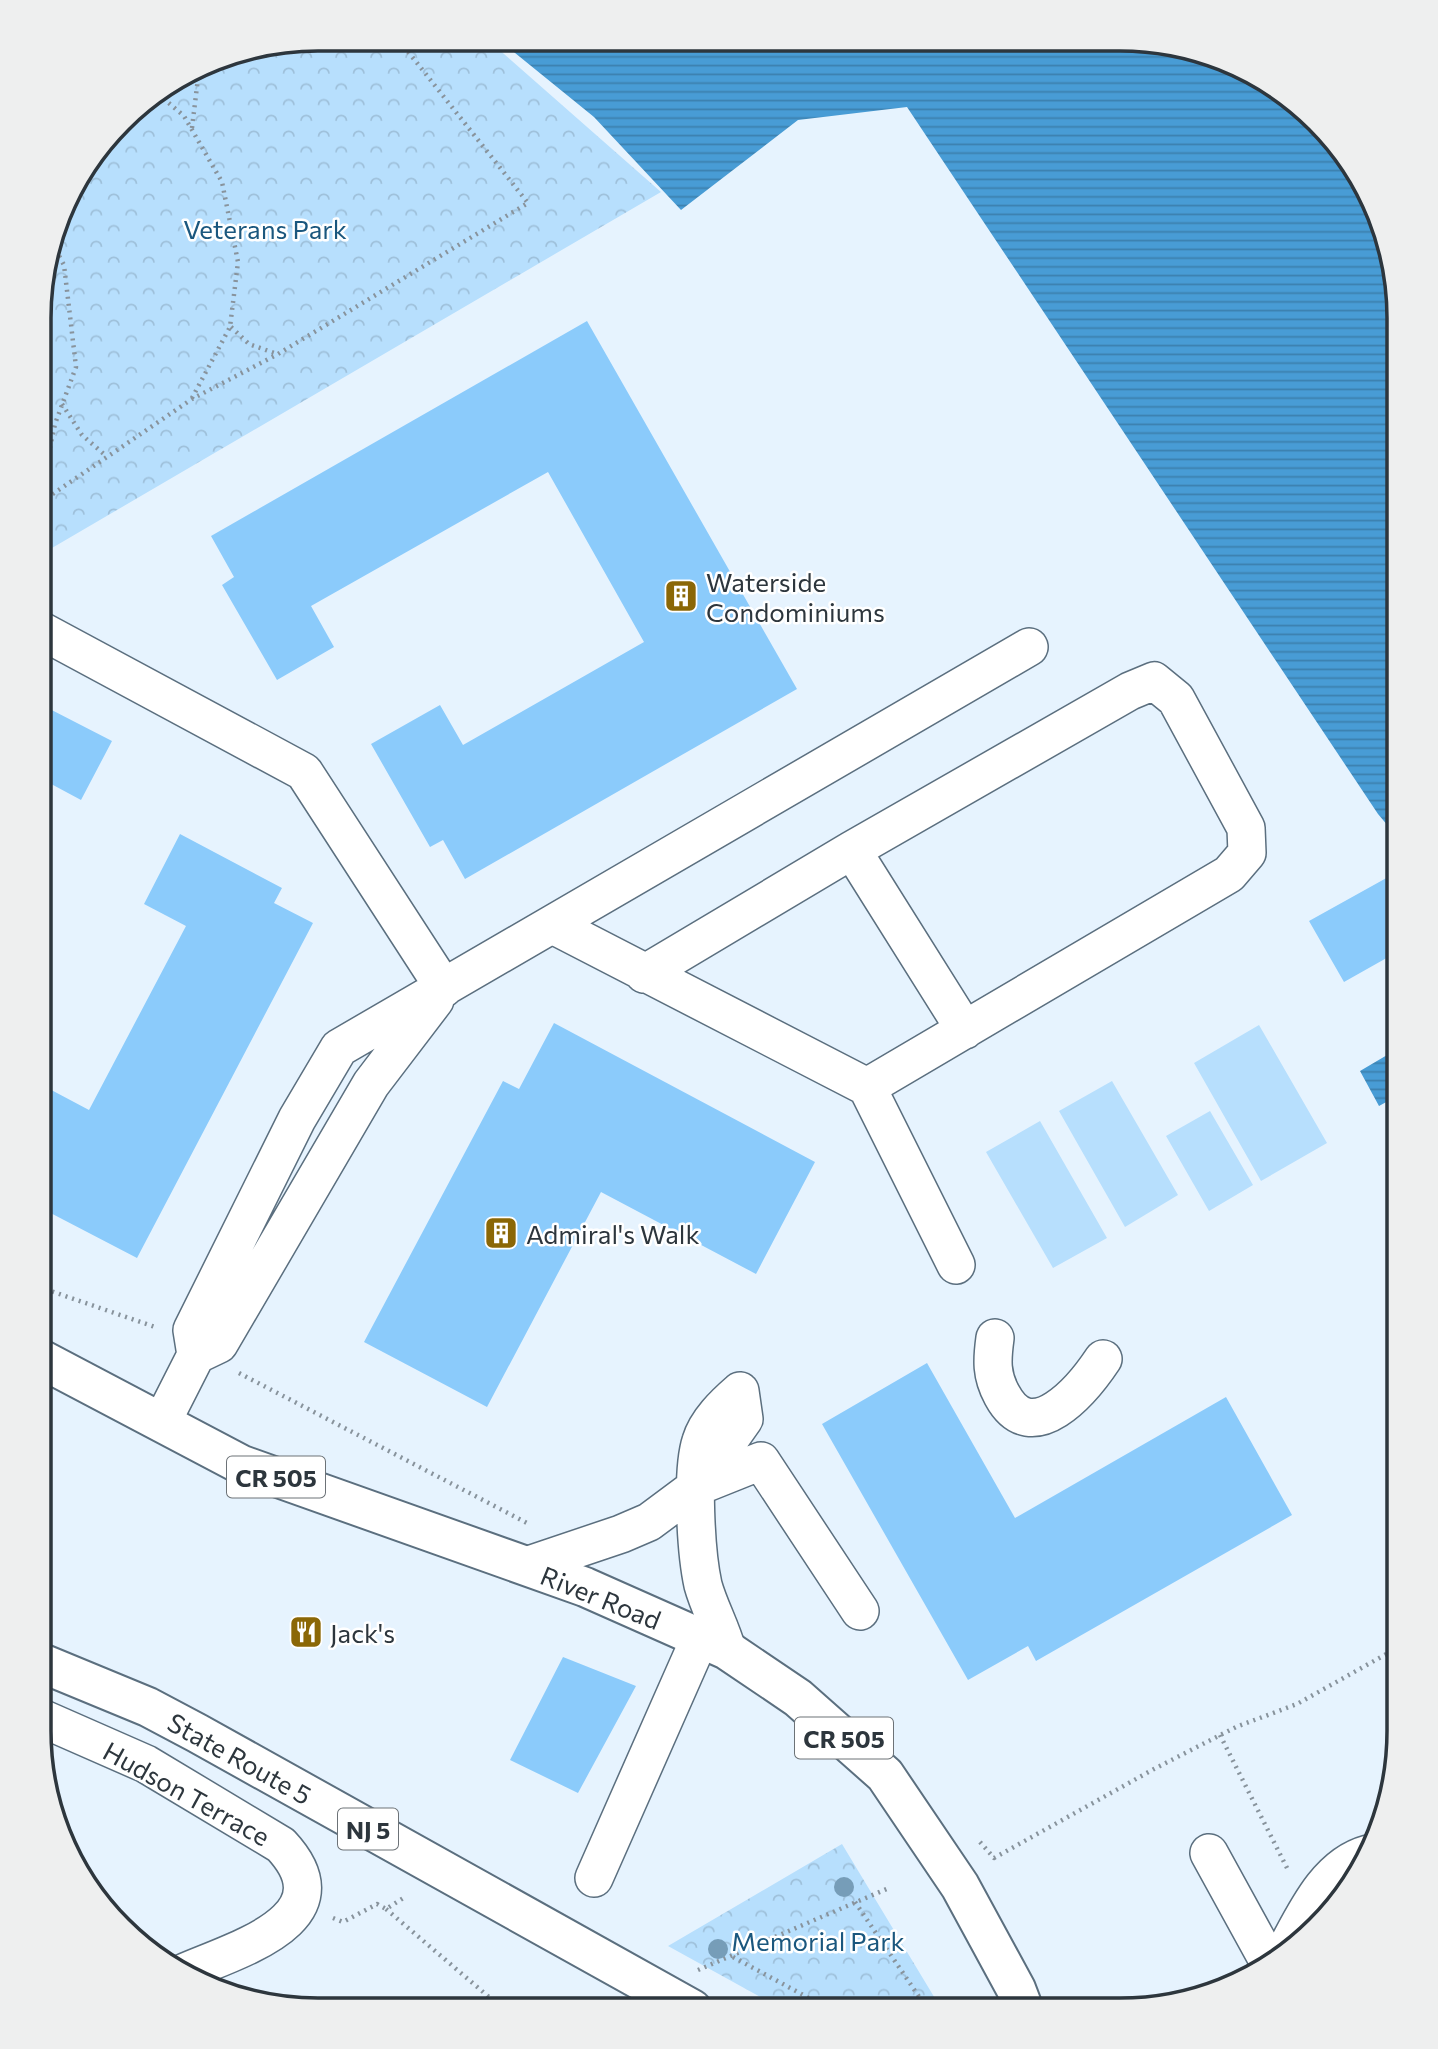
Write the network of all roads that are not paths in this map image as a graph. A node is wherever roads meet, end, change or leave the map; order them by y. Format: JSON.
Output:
{"nodes":[{"id":1,"x":51,"y":636,"type":"edge"},
{"id":2,"x":1029,"y":646,"type":"dead end"},
{"id":3,"x":852,"y":850,"type":"junction"},
{"id":4,"x":553,"y":925,"type":"junction"},
{"id":5,"x":644,"y":974,"type":"junction"},
{"id":6,"x":444,"y":988,"type":"junction"},
{"id":7,"x":965,"y":1030,"type":"junction"},
{"id":8,"x":867,"y":1087,"type":"junction"},
{"id":9,"x":956,"y":1265,"type":"dead end"},
{"id":10,"x":995,"y":1338,"type":"dead end"},
{"id":11,"x":1103,"y":1359,"type":"dead end"},
{"id":12,"x":51,"y":1364,"type":"edge"},
{"id":13,"x":162,"y":1422,"type":"junction"},
{"id":14,"x":696,"y":1487,"type":"junction"},
{"id":15,"x":526,"y":1566,"type":"junction"},
{"id":16,"x":860,"y":1611,"type":"dead end"},
{"id":17,"x":714,"y":1644,"type":"junction"},
{"id":18,"x":51,"y":1667,"type":"edge"},
{"id":19,"x":51,"y":1723,"type":"edge"},
{"id":20,"x":1209,"y":1853,"type":"dead end"},
{"id":21,"x":1355,"y":1859,"type":"edge"},
{"id":22,"x":594,"y":1878,"type":"dead end"},
{"id":23,"x":1295,"y":1933,"type":"edge"},
{"id":24,"x":1265,"y":1955,"type":"edge"},
{"id":25,"x":194,"y":1968,"type":"edge"},
{"id":26,"x":672,"y":1998,"type":"edge"},
{"id":27,"x":1019,"y":1998,"type":"edge"}],
"edges":[{"from":1,"to":6,"type":"street"},
{"from":2,"to":4,"type":"street"},
{"from":3,"to":5,"type":"street"},
{"from":3,"to":7,"type":"street"},
{"from":3,"to":7,"type":"street"},
{"from":4,"to":5,"type":"street"},
{"from":4,"to":6,"type":"street"},
{"from":5,"to":8,"type":"street"},
{"from":6,"to":13,"type":"street"},
{"from":7,"to":8,"type":"street"},
{"from":8,"to":9,"type":"street"},
{"from":10,"to":11,"type":"street"},
{"from":12,"to":13,"type":"main road","name":"River Road","number":"CR 505"},
{"from":13,"to":15,"type":"main road","name":"River Road","number":"CR 505"},
{"from":14,"to":15,"type":"street"},
{"from":14,"to":16,"type":"street"},
{"from":14,"to":17,"type":"street"},
{"from":15,"to":17,"type":"main road","name":"River Road","number":"CR 505"},
{"from":17,"to":22,"type":"street"},
{"from":17,"to":27,"type":"main road","name":"River Road","number":"CR 505"},
{"from":18,"to":26,"type":"main road","name":"State Route 5","number":"NJ 5"},
{"from":19,"to":25,"type":"street","name":"Hudson Terrace"},
{"from":20,"to":24,"type":"street"},
{"from":21,"to":23,"type":"street"}]}
